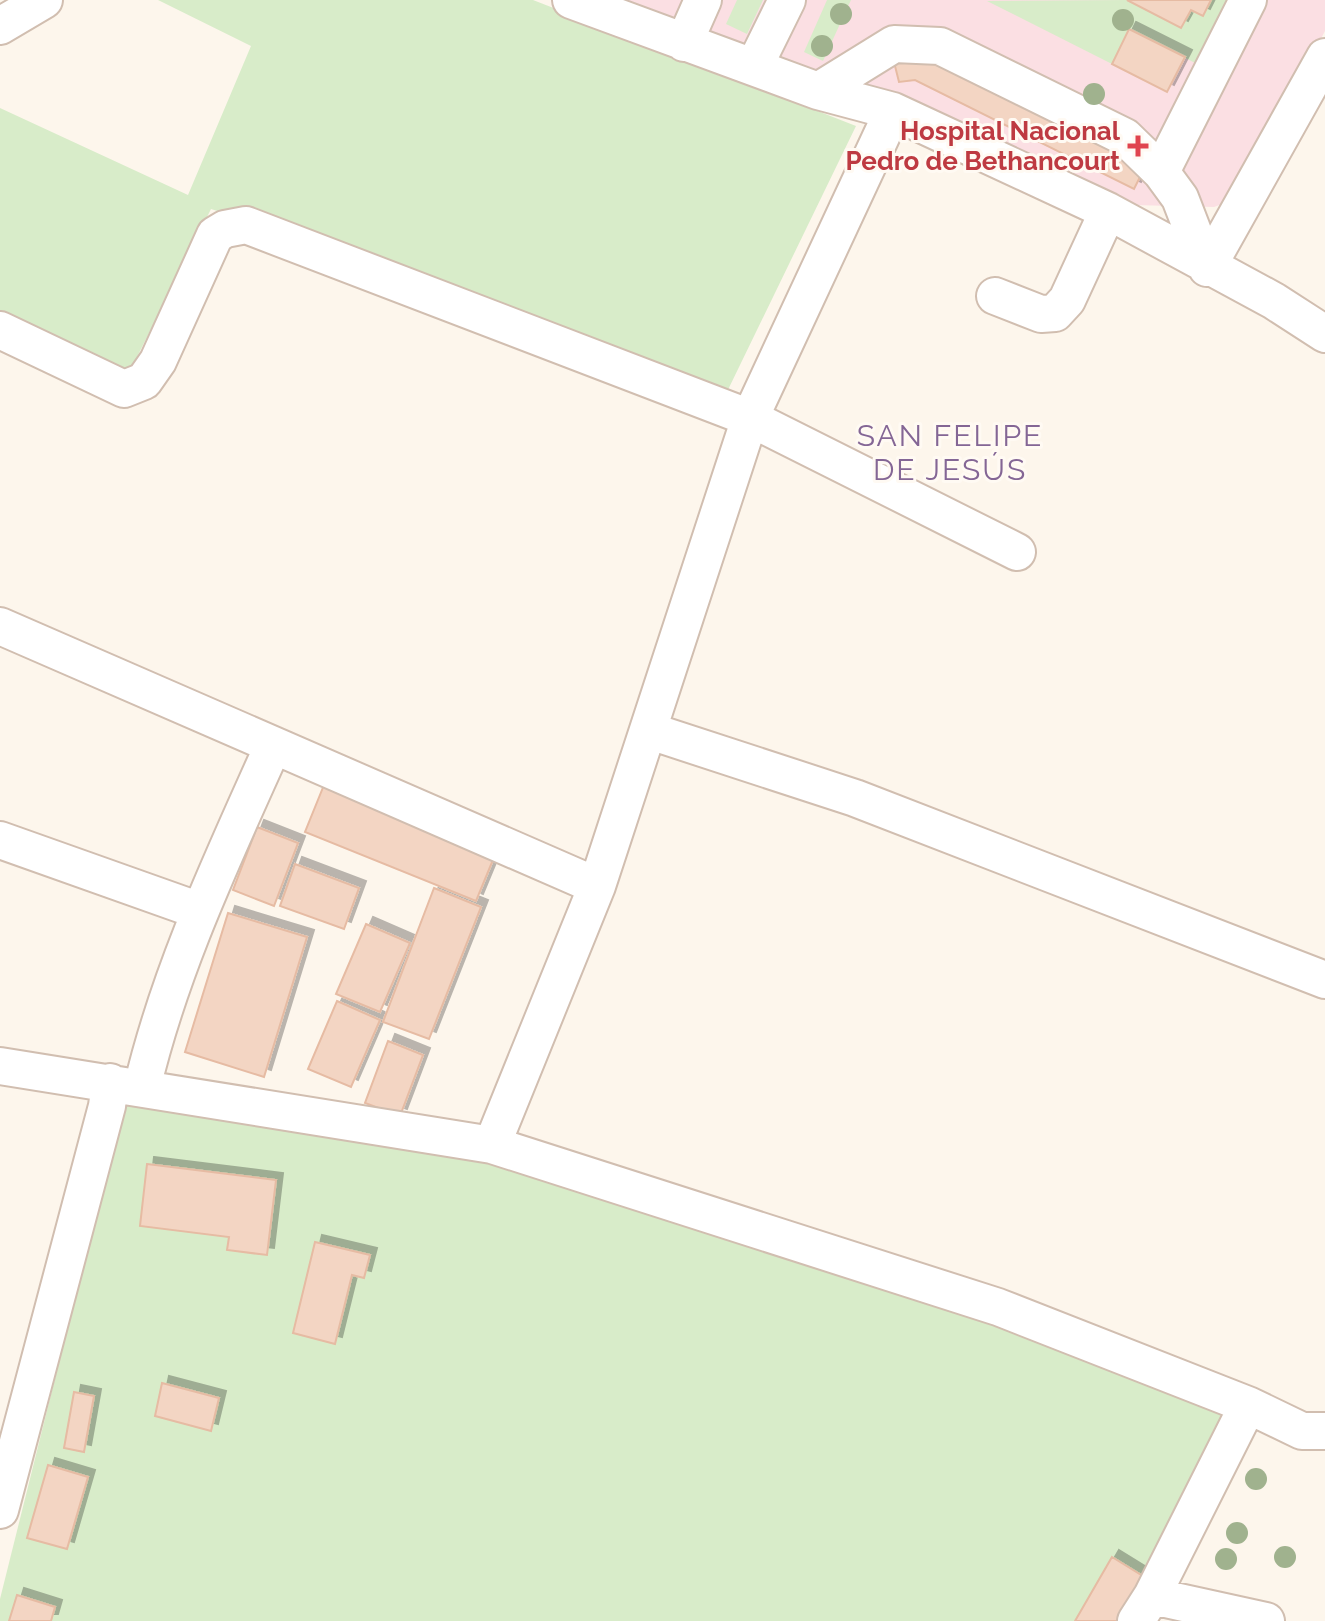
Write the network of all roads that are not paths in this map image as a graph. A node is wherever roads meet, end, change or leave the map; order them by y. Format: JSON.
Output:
{"nodes":[{"id":1,"x":44,"y":0,"type":"edge"},
{"id":2,"x":571,"y":0,"type":"edge"},
{"id":3,"x":703,"y":0,"type":"edge"},
{"id":4,"x":787,"y":0,"type":"edge"},
{"id":5,"x":1248,"y":0,"type":"edge"},
{"id":6,"x":618,"y":8,"type":"edge"},
{"id":7,"x":0,"y":26,"type":"edge"},
{"id":8,"x":684,"y":43,"type":"junction"},
{"id":9,"x":1325,"y":57,"type":"edge"},
{"id":10,"x":754,"y":67,"type":"junction"},
{"id":11,"x":818,"y":91,"type":"junction"},
{"id":12,"x":893,"y":111,"type":"junction"},
{"id":13,"x":1161,"y":172,"type":"junction"},
{"id":14,"x":1108,"y":211,"type":"junction"},
{"id":15,"x":1207,"y":268,"type":"junction"},
{"id":16,"x":995,"y":296,"type":"dead end"},
{"id":17,"x":0,"y":330,"type":"edge"},
{"id":18,"x":1325,"y":334,"type":"edge"},
{"id":19,"x":750,"y":418,"type":"junction"},
{"id":20,"x":1017,"y":552,"type":"dead end"},
{"id":21,"x":0,"y":626,"type":"edge"},
{"id":22,"x":650,"y":731,"type":"junction"},
{"id":23,"x":273,"y":746,"type":"junction"},
{"id":24,"x":0,"y":840,"type":"edge"},
{"id":25,"x":597,"y":886,"type":"junction"},
{"id":26,"x":200,"y":911,"type":"junction"},
{"id":27,"x":1325,"y":980,"type":"edge"},
{"id":28,"x":0,"y":1066,"type":"edge"},
{"id":29,"x":126,"y":1085,"type":"junction"},
{"id":30,"x":492,"y":1145,"type":"junction"},
{"id":31,"x":1248,"y":1405,"type":"junction"},
{"id":32,"x":1325,"y":1431,"type":"edge"},
{"id":33,"x":0,"y":1510,"type":"edge"},
{"id":34,"x":1144,"y":1608,"type":"edge"},
{"id":35,"x":1266,"y":1621,"type":"edge"}],
"edges":[{"from":1,"to":7,"type":"street"},
{"from":2,"to":6,"type":"street"},
{"from":3,"to":8,"type":"street"},
{"from":4,"to":10,"type":"street"},
{"from":5,"to":13,"type":"street"},
{"from":6,"to":8,"type":"street"},
{"from":8,"to":10,"type":"street"},
{"from":9,"to":15,"type":"street"},
{"from":10,"to":11,"type":"street"},
{"from":11,"to":12,"type":"street"},
{"from":11,"to":13,"type":"street"},
{"from":12,"to":14,"type":"street"},
{"from":12,"to":19,"type":"street"},
{"from":13,"to":15,"type":"street"},
{"from":14,"to":15,"type":"street"},
{"from":14,"to":16,"type":"street"},
{"from":15,"to":18,"type":"street"},
{"from":17,"to":19,"type":"street"},
{"from":19,"to":20,"type":"street"},
{"from":19,"to":22,"type":"street"},
{"from":21,"to":23,"type":"street"},
{"from":22,"to":25,"type":"street"},
{"from":22,"to":27,"type":"street"},
{"from":23,"to":25,"type":"street"},
{"from":23,"to":26,"type":"street"},
{"from":24,"to":26,"type":"street"},
{"from":25,"to":30,"type":"street"},
{"from":26,"to":29,"type":"street"},
{"from":28,"to":29,"type":"street"},
{"from":29,"to":30,"type":"street"},
{"from":29,"to":33,"type":"street"},
{"from":30,"to":31,"type":"street"},
{"from":31,"to":32,"type":"street"},
{"from":31,"to":34,"type":"street"},
{"from":34,"to":35,"type":"street"}]}
